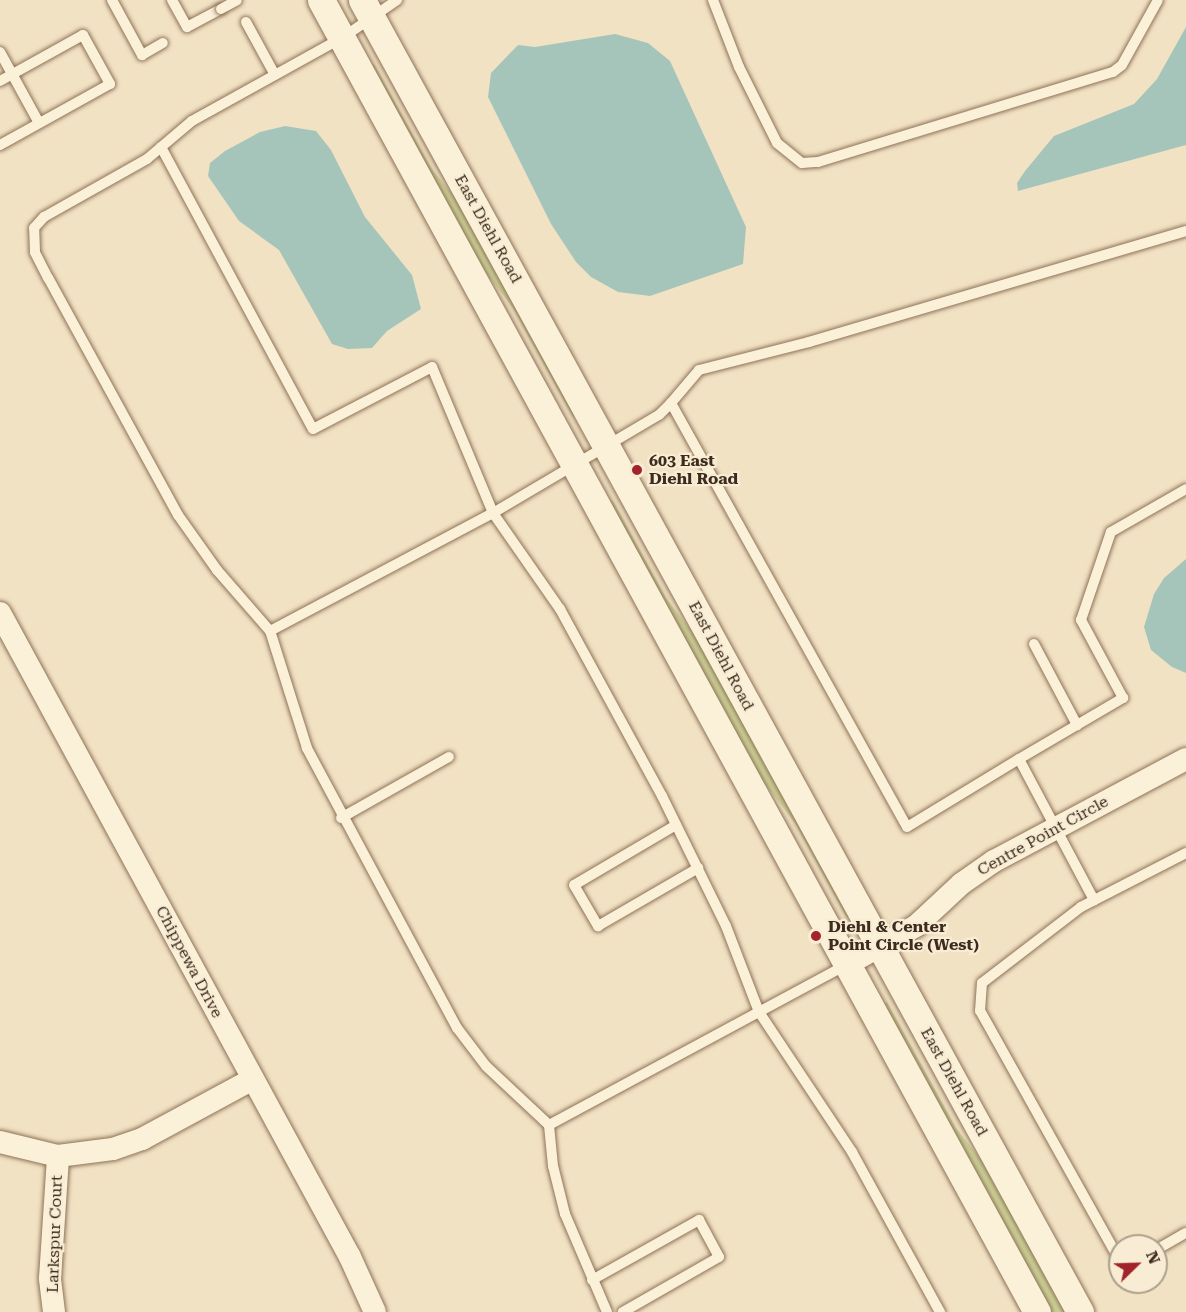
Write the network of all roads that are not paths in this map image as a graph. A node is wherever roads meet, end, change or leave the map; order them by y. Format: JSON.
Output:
{"nodes":[{"id":1,"x":112,"y":0,"type":"edge"},
{"id":2,"x":172,"y":0,"type":"edge"},
{"id":3,"x":237,"y":0,"type":"edge"},
{"id":4,"x":321,"y":0,"type":"edge"},
{"id":5,"x":397,"y":0,"type":"edge"},
{"id":6,"x":713,"y":0,"type":"edge"},
{"id":7,"x":1158,"y":0,"type":"edge"},
{"id":8,"x":366,"y":7,"type":"edge"},
{"id":9,"x":246,"y":22,"type":"dead end"},
{"id":10,"x":342,"y":38,"type":"junction"},
{"id":11,"x":163,"y":43,"type":"dead end"},
{"id":12,"x":0,"y":52,"type":"edge"},
{"id":13,"x":12,"y":74,"type":"junction"},
{"id":14,"x":276,"y":75,"type":"junction"},
{"id":15,"x":0,"y":81,"type":"edge"},
{"id":16,"x":39,"y":123,"type":"junction"},
{"id":17,"x":0,"y":145,"type":"edge"},
{"id":18,"x":161,"y":147,"type":"junction"},
{"id":19,"x":1186,"y":231,"type":"edge"},
{"id":20,"x":671,"y":403,"type":"junction"},
{"id":21,"x":607,"y":446,"type":"junction"},
{"id":22,"x":576,"y":466,"type":"junction"},
{"id":23,"x":1186,"y":489,"type":"edge"},
{"id":24,"x":493,"y":513,"type":"junction"},
{"id":25,"x":0,"y":613,"type":"edge"},
{"id":26,"x":270,"y":631,"type":"junction"},
{"id":27,"x":1034,"y":644,"type":"dead end"},
{"id":28,"x":1077,"y":725,"type":"junction"},
{"id":29,"x":449,"y":756,"type":"dead end"},
{"id":30,"x":1019,"y":759,"type":"junction"},
{"id":31,"x":1186,"y":759,"type":"edge"},
{"id":32,"x":341,"y":818,"type":"junction"},
{"id":33,"x":676,"y":825,"type":"junction"},
{"id":34,"x":1056,"y":827,"type":"junction"},
{"id":35,"x":1186,"y":853,"type":"edge"},
{"id":36,"x":698,"y":868,"type":"junction"},
{"id":37,"x":1094,"y":900,"type":"junction"},
{"id":38,"x":879,"y":946,"type":"junction"},
{"id":39,"x":848,"y":964,"type":"junction"},
{"id":40,"x":759,"y":1012,"type":"junction"},
{"id":41,"x":252,"y":1079,"type":"junction"},
{"id":42,"x":549,"y":1125,"type":"junction"},
{"id":43,"x":0,"y":1142,"type":"edge"},
{"id":44,"x":58,"y":1156,"type":"junction"},
{"id":45,"x":1186,"y":1233,"type":"edge"},
{"id":46,"x":1108,"y":1240,"type":"edge"},
{"id":47,"x":1168,"y":1243,"type":"edge"},
{"id":48,"x":592,"y":1280,"type":"junction"},
{"id":49,"x":54,"y":1312,"type":"edge"},
{"id":50,"x":375,"y":1312,"type":"edge"},
{"id":51,"x":607,"y":1312,"type":"edge"},
{"id":52,"x":623,"y":1312,"type":"edge"},
{"id":53,"x":940,"y":1312,"type":"edge"},
{"id":54,"x":1037,"y":1312,"type":"edge"},
{"id":55,"x":1080,"y":1312,"type":"edge"}],
"edges":[{"from":1,"to":11,"type":"lane"},
{"from":2,"to":3,"type":"lane","bridge":true},
{"from":4,"to":10,"type":"street"},
{"from":5,"to":8,"type":"lane"},
{"from":6,"to":7,"type":"lane"},
{"from":8,"to":10,"type":"lane"},
{"from":8,"to":21,"type":"street","name":"East Diehl Road"},
{"from":9,"to":14,"type":"lane"},
{"from":10,"to":14,"type":"lane"},
{"from":10,"to":22,"type":"street"},
{"from":12,"to":13,"type":"lane"},
{"from":13,"to":15,"type":"lane"},
{"from":13,"to":16,"type":"lane"},
{"from":13,"to":16,"type":"lane"},
{"from":14,"to":18,"type":"lane"},
{"from":16,"to":17,"type":"lane"},
{"from":18,"to":24,"type":"lane"},
{"from":18,"to":26,"type":"lane"},
{"from":19,"to":20,"type":"lane"},
{"from":20,"to":21,"type":"lane"},
{"from":20,"to":30,"type":"lane"},
{"from":21,"to":22,"type":"lane"},
{"from":21,"to":38,"type":"street","name":"East Diehl Road"},
{"from":22,"to":24,"type":"lane"},
{"from":22,"to":39,"type":"street"},
{"from":23,"to":28,"type":"lane"},
{"from":24,"to":26,"type":"lane"},
{"from":24,"to":33,"type":"lane"},
{"from":25,"to":41,"type":"street","name":"Chippewa Drive"},
{"from":26,"to":32,"type":"lane"},
{"from":27,"to":28,"type":"lane"},
{"from":28,"to":30,"type":"lane"},
{"from":29,"to":32,"type":"lane"},
{"from":30,"to":34,"type":"lane"},
{"from":31,"to":34,"type":"street","name":"Centre Point Circle"},
{"from":32,"to":42,"type":"lane"},
{"from":33,"to":36,"type":"lane"},
{"from":33,"to":36,"type":"lane"},
{"from":34,"to":37,"type":"lane"},
{"from":34,"to":38,"type":"street","name":"Centre Point Circle"},
{"from":35,"to":37,"type":"lane"},
{"from":36,"to":40,"type":"lane"},
{"from":37,"to":46,"type":"lane"},
{"from":38,"to":39,"type":"street","name":"Centre Point Circle"},
{"from":38,"to":55,"type":"street","name":"East Diehl Road"},
{"from":39,"to":40,"type":"lane"},
{"from":39,"to":54,"type":"street"},
{"from":40,"to":42,"type":"lane"},
{"from":40,"to":53,"type":"lane"},
{"from":41,"to":44,"type":"street"},
{"from":41,"to":50,"type":"street","name":"Chippewa Drive"},
{"from":42,"to":48,"type":"lane"},
{"from":43,"to":44,"type":"street"},
{"from":44,"to":49,"type":"street","name":"Larkspur Court"},
{"from":45,"to":47,"type":"lane"},
{"from":48,"to":51,"type":"lane"},
{"from":48,"to":52,"type":"lane"}]}
